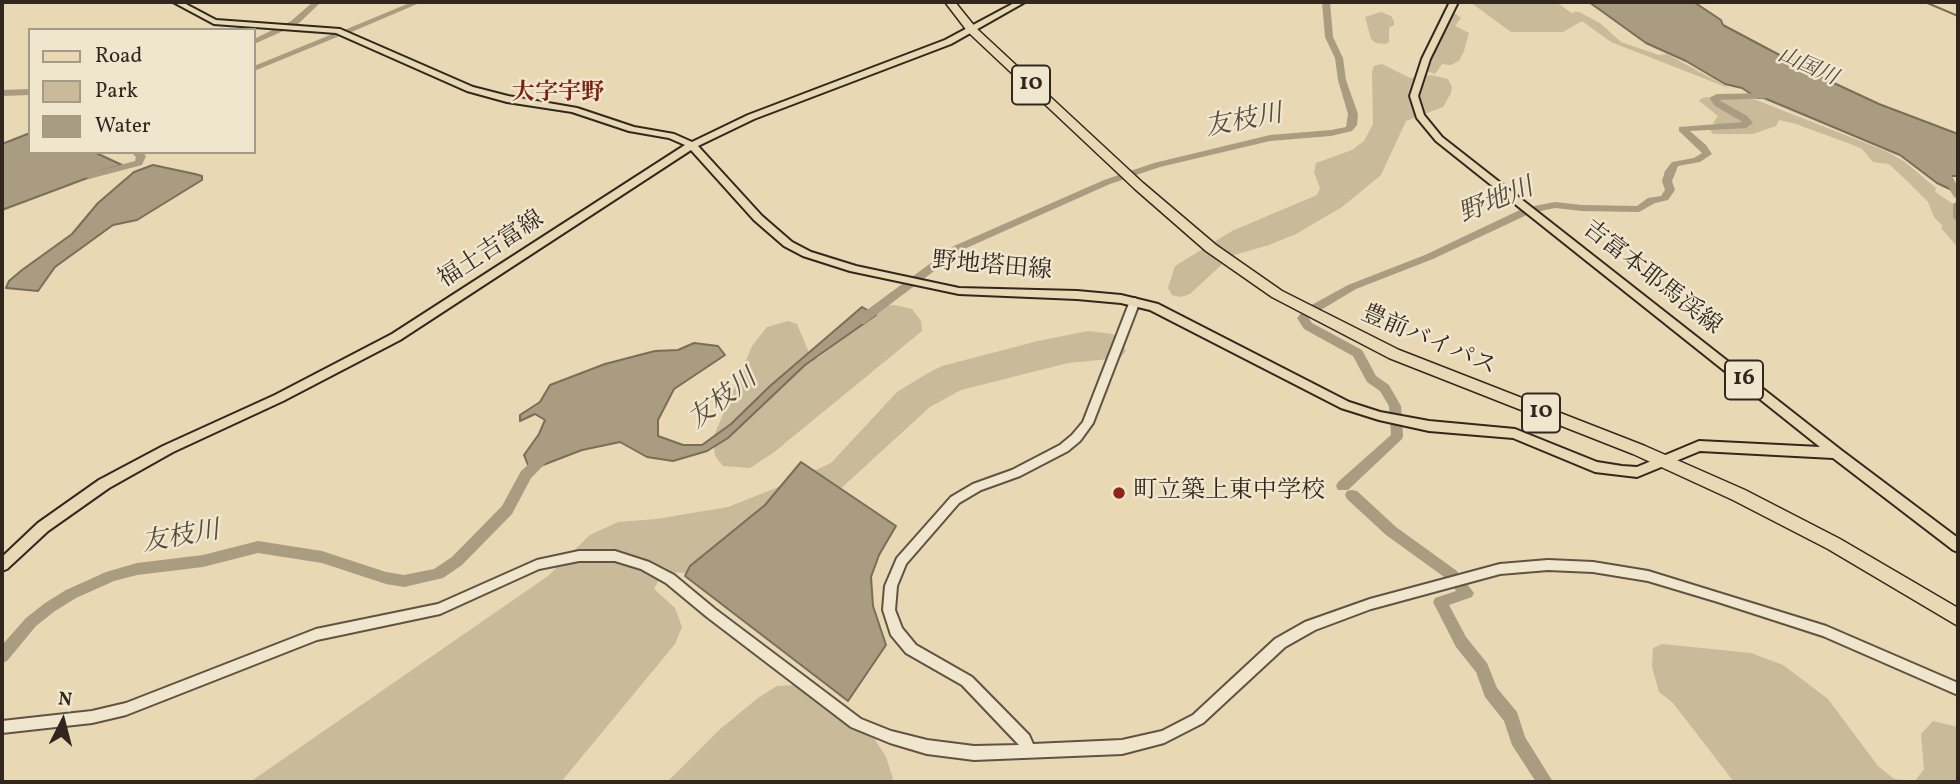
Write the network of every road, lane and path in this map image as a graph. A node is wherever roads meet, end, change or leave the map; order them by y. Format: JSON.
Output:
{"nodes":[{"id":1,"x":177,"y":2,"type":"edge"},
{"id":2,"x":950,"y":2,"type":"edge"},
{"id":3,"x":958,"y":2,"type":"edge"},
{"id":4,"x":1021,"y":2,"type":"edge"},
{"id":5,"x":1454,"y":2,"type":"edge"},
{"id":6,"x":975,"y":28,"type":"junction"},
{"id":7,"x":692,"y":145,"type":"junction"},
{"id":8,"x":1135,"y":301,"type":"junction"},
{"id":9,"x":1836,"y":453,"type":"junction"},
{"id":10,"x":1669,"y":458,"type":"junction"},
{"id":11,"x":1958,"y":546,"type":"edge"},
{"id":12,"x":2,"y":565,"type":"edge"},
{"id":13,"x":1958,"y":609,"type":"edge"},
{"id":14,"x":1958,"y":618,"type":"edge"},
{"id":15,"x":1958,"y":690,"type":"edge"},
{"id":16,"x":2,"y":727,"type":"edge"},
{"id":17,"x":1029,"y":752,"type":"junction"}],
"edges":[{"from":1,"to":7,"type":"main road"},
{"from":2,"to":6,"type":"highway","name":"豊前バイパス","number":"10"},
{"from":3,"to":6,"type":"highway","name":"豊前バイパス","number":"10"},
{"from":4,"to":6,"type":"main road","name":"福土吉富線"},
{"from":5,"to":9,"type":"main road","name":"吉富本耶馬渓線","number":"16"},
{"from":6,"to":7,"type":"main road","name":"福土吉富線"},
{"from":6,"to":10,"type":"highway","name":"豊前バイパス","number":"10"},
{"from":7,"to":8,"type":"main road","name":"野地塔田線"},
{"from":7,"to":12,"type":"main road","name":"福土吉富線"},
{"from":8,"to":10,"type":"main road","name":"野地塔田線"},
{"from":8,"to":17,"type":"street"},
{"from":9,"to":10,"type":"main road","name":"野地塔田線"},
{"from":9,"to":11,"type":"main road","name":"吉富本耶馬渓線","number":"16"},
{"from":10,"to":13,"type":"highway","name":"豊前バイパス","number":"10"},
{"from":10,"to":14,"type":"highway","name":"豊前バイパス","number":"10"},
{"from":15,"to":17,"type":"street"},
{"from":16,"to":17,"type":"street"}]}
